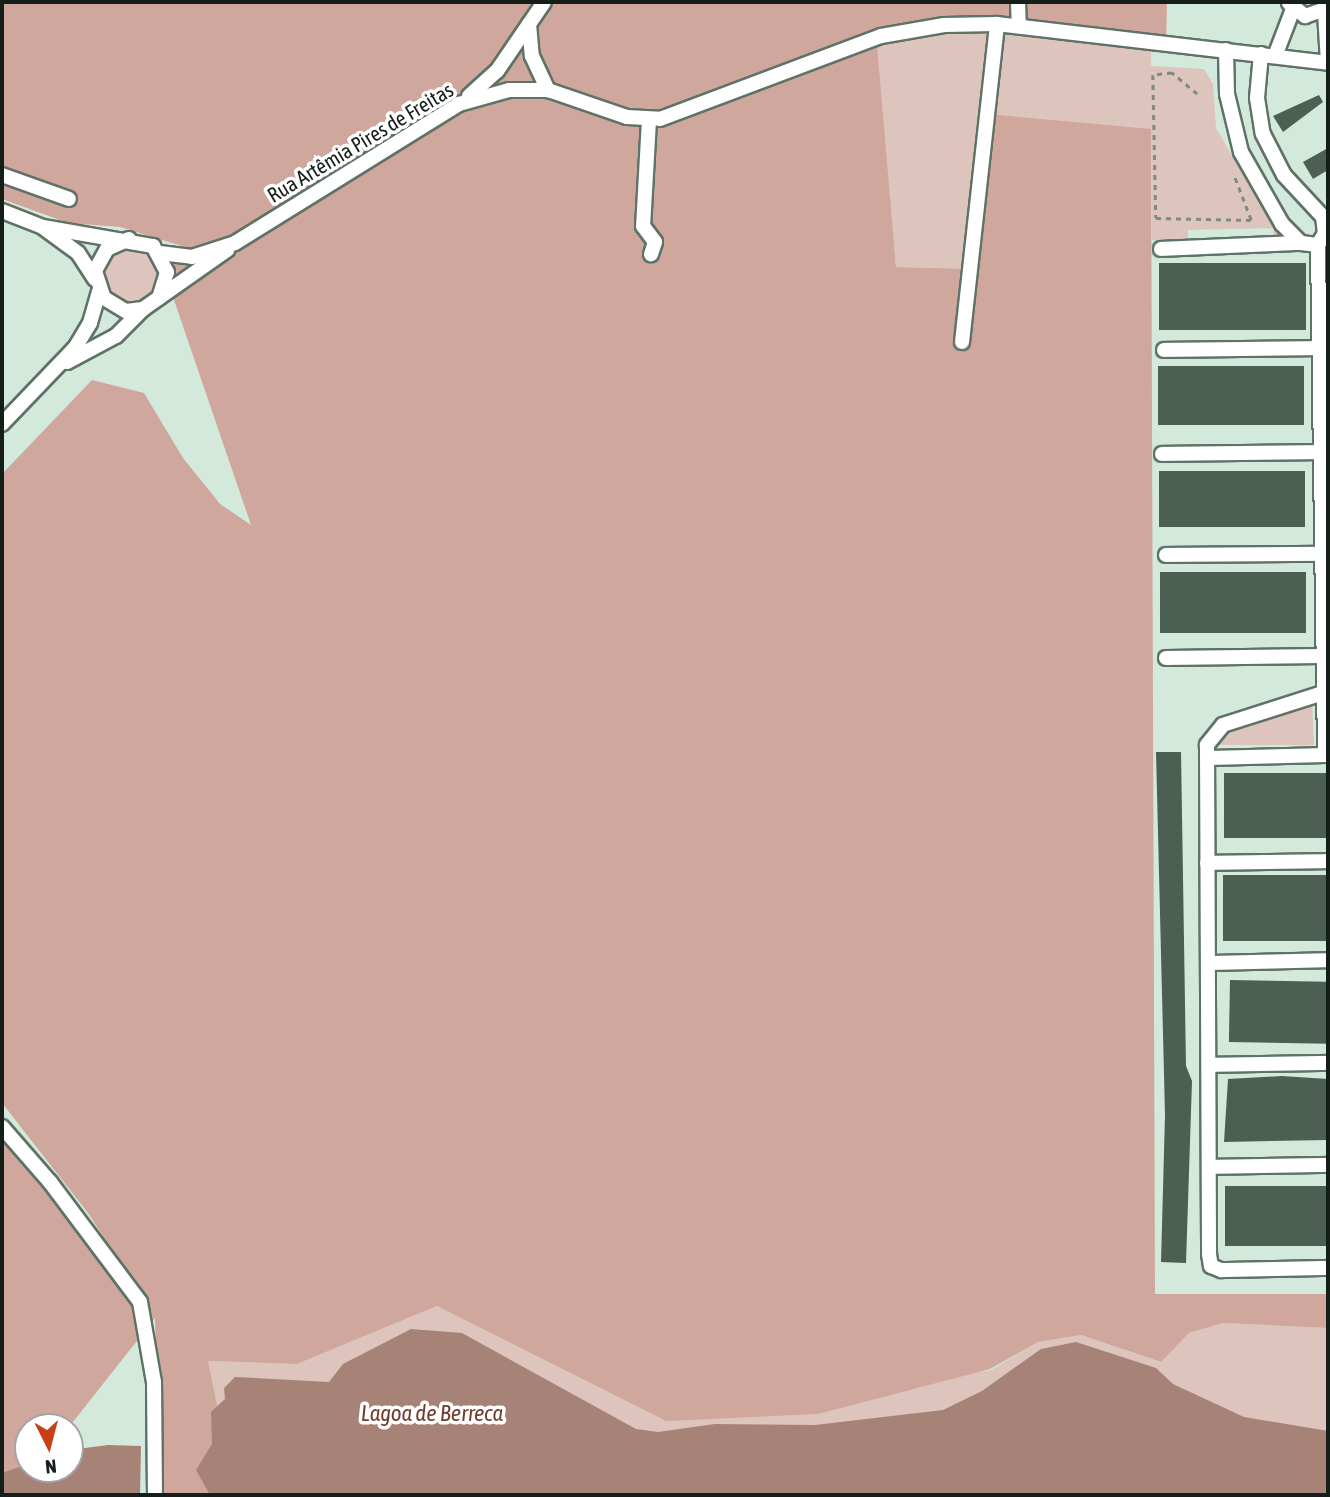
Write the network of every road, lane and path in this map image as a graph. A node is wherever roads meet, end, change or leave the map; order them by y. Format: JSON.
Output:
{"nodes":[{"id":1,"x":544,"y":2,"type":"edge"},
{"id":2,"x":1018,"y":2,"type":"edge"},
{"id":3,"x":1291,"y":5,"type":"edge"},
{"id":4,"x":1327,"y":10,"type":"edge"},
{"id":5,"x":997,"y":23,"type":"junction"},
{"id":6,"x":529,"y":24,"type":"junction"},
{"id":7,"x":1018,"y":26,"type":"junction"},
{"id":8,"x":1226,"y":50,"type":"junction"},
{"id":9,"x":1268,"y":55,"type":"junction"},
{"id":10,"x":1328,"y":63,"type":"edge"},
{"id":11,"x":548,"y":90,"type":"junction"},
{"id":12,"x":1197,"y":94,"type":"dead end"},
{"id":13,"x":459,"y":104,"type":"junction"},
{"id":14,"x":649,"y":120,"type":"junction"},
{"id":15,"x":1233,"y":173,"type":"dead end"},
{"id":16,"x":2,"y":175,"type":"edge"},
{"id":17,"x":69,"y":200,"type":"dead end"},
{"id":18,"x":2,"y":211,"type":"edge"},
{"id":19,"x":43,"y":227,"type":"junction"},
{"id":20,"x":129,"y":239,"type":"junction"},
{"id":21,"x":234,"y":243,"type":"junction"},
{"id":22,"x":1301,"y":243,"type":"junction"},
{"id":23,"x":1318,"y":245,"type":"junction"},
{"id":24,"x":1161,"y":248,"type":"dead end"},
{"id":25,"x":160,"y":253,"type":"junction"},
{"id":26,"x":651,"y":254,"type":"dead end"},
{"id":27,"x":97,"y":285,"type":"junction"},
{"id":28,"x":159,"y":298,"type":"junction"},
{"id":29,"x":143,"y":309,"type":"junction"},
{"id":30,"x":962,"y":342,"type":"dead end"},
{"id":31,"x":1319,"y":348,"type":"junction"},
{"id":32,"x":1164,"y":350,"type":"dead end"},
{"id":33,"x":60,"y":366,"type":"junction"},
{"id":34,"x":2,"y":424,"type":"edge"},
{"id":35,"x":1320,"y":452,"type":"junction"},
{"id":36,"x":1162,"y":454,"type":"dead end"},
{"id":37,"x":1321,"y":554,"type":"junction"},
{"id":38,"x":1166,"y":555,"type":"dead end"},
{"id":39,"x":1322,"y":656,"type":"junction"},
{"id":40,"x":1166,"y":658,"type":"dead end"},
{"id":41,"x":1323,"y":693,"type":"junction"},
{"id":42,"x":1327,"y":755,"type":"edge"},
{"id":43,"x":1207,"y":758,"type":"junction"},
{"id":44,"x":1328,"y":861,"type":"edge"},
{"id":45,"x":1207,"y":863,"type":"junction"},
{"id":46,"x":1328,"y":960,"type":"edge"},
{"id":47,"x":1208,"y":963,"type":"junction"},
{"id":48,"x":1328,"y":1063,"type":"edge"},
{"id":49,"x":1209,"y":1065,"type":"junction"},
{"id":50,"x":2,"y":1127,"type":"edge"},
{"id":51,"x":1328,"y":1166,"type":"edge"},
{"id":52,"x":1210,"y":1167,"type":"junction"},
{"id":53,"x":1328,"y":1268,"type":"edge"},
{"id":54,"x":155,"y":1495,"type":"edge"}],
"edges":[{"from":1,"to":6,"type":"street"},
{"from":2,"to":7,"type":"street"},
{"from":3,"to":4,"type":"street"},
{"from":3,"to":9,"type":"street"},
{"from":4,"to":10,"type":"street"},
{"from":5,"to":7,"type":"street","name":"Rua Artêmia Pires de Freitas"},
{"from":5,"to":14,"type":"street","name":"Rua Artêmia Pires de Freitas"},
{"from":5,"to":30,"type":"street"},
{"from":6,"to":11,"type":"street"},
{"from":6,"to":13,"type":"street"},
{"from":7,"to":8,"type":"street","name":"Rua Artêmia Pires de Freitas"},
{"from":8,"to":9,"type":"street","name":"Rua Artêmia Pires de Freitas"},
{"from":8,"to":22,"type":"street"},
{"from":9,"to":10,"type":"street","name":"Rua Artêmia Pires de Freitas"},
{"from":9,"to":23,"type":"street"},
{"from":11,"to":13,"type":"street","name":"Rua Artêmia Pires de Freitas"},
{"from":11,"to":14,"type":"street","name":"Rua Artêmia Pires de Freitas"},
{"from":12,"to":15,"type":"path"},
{"from":13,"to":21,"type":"street","name":"Rua Artêmia Pires de Freitas"},
{"from":14,"to":26,"type":"street"},
{"from":16,"to":17,"type":"street"},
{"from":18,"to":19,"type":"street"},
{"from":19,"to":20,"type":"street"},
{"from":19,"to":27,"type":"street"},
{"from":20,"to":25,"type":"street"},
{"from":20,"to":27,"type":"street"},
{"from":21,"to":25,"type":"street"},
{"from":21,"to":28,"type":"street"},
{"from":22,"to":23,"type":"street"},
{"from":22,"to":24,"type":"street"},
{"from":23,"to":31,"type":"street"},
{"from":25,"to":28,"type":"street"},
{"from":27,"to":29,"type":"street"},
{"from":27,"to":33,"type":"street"},
{"from":28,"to":29,"type":"street"},
{"from":29,"to":33,"type":"street"},
{"from":31,"to":32,"type":"street"},
{"from":31,"to":35,"type":"street"},
{"from":33,"to":34,"type":"street"},
{"from":35,"to":36,"type":"street"},
{"from":35,"to":37,"type":"street"},
{"from":37,"to":38,"type":"street"},
{"from":37,"to":39,"type":"street"},
{"from":39,"to":40,"type":"street"},
{"from":39,"to":41,"type":"street"},
{"from":41,"to":42,"type":"street"},
{"from":41,"to":43,"type":"street"},
{"from":42,"to":43,"type":"street"},
{"from":43,"to":45,"type":"street"},
{"from":44,"to":45,"type":"street"},
{"from":45,"to":47,"type":"street"},
{"from":46,"to":47,"type":"street"},
{"from":47,"to":49,"type":"street"},
{"from":48,"to":49,"type":"street"},
{"from":49,"to":52,"type":"street"},
{"from":50,"to":54,"type":"street"},
{"from":51,"to":52,"type":"street"},
{"from":52,"to":53,"type":"street"}]}
